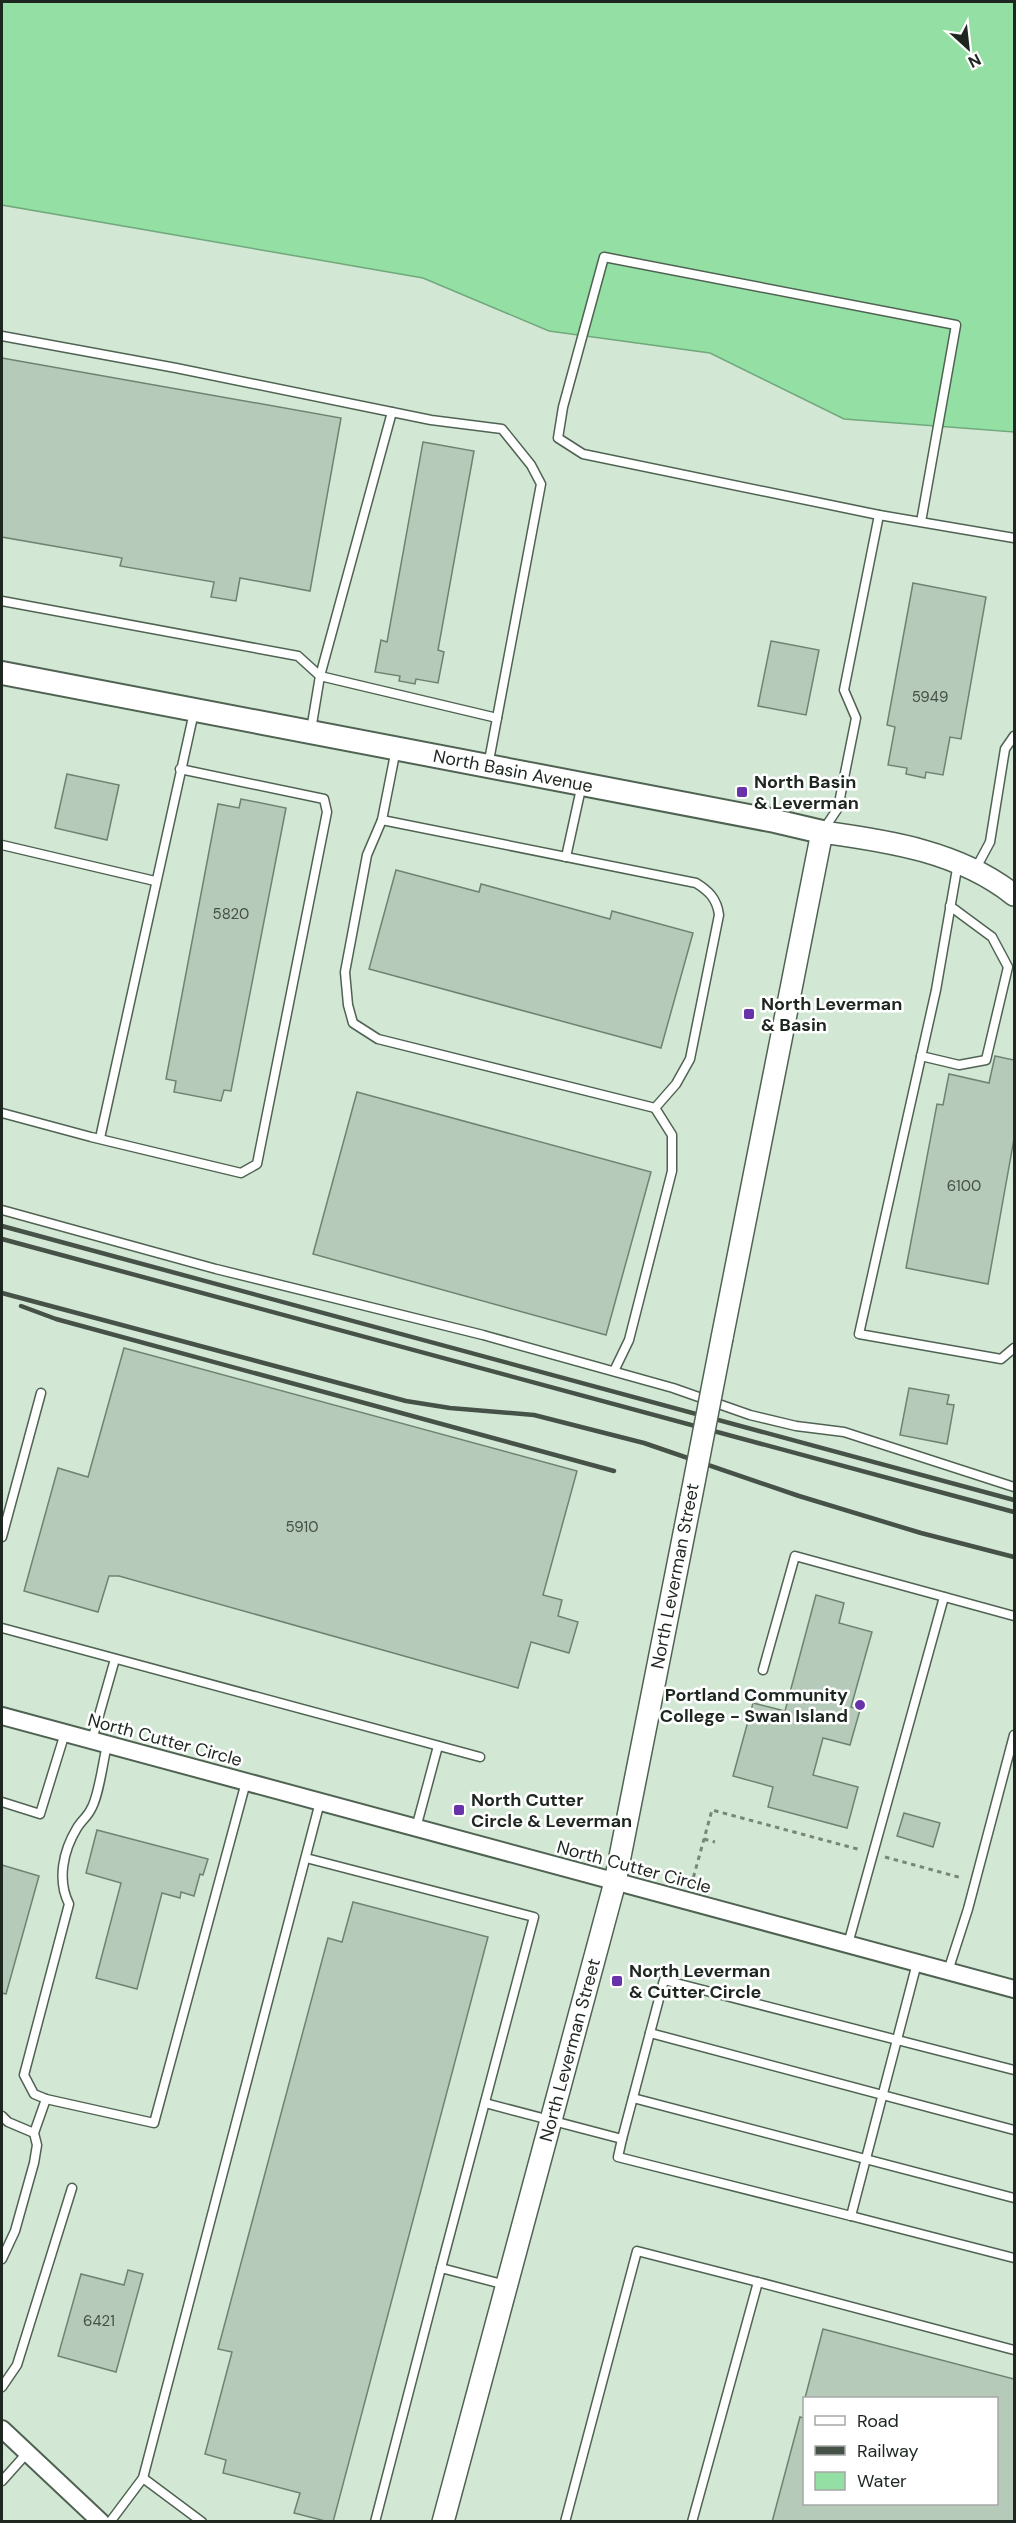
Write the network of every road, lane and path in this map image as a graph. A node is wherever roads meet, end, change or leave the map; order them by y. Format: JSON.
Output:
{"nodes":[{"id":1,"x":2,"y":336,"type":"edge"},
{"id":2,"x":392,"y":412,"type":"junction"},
{"id":3,"x":879,"y":515,"type":"junction"},
{"id":4,"x":921,"y":522,"type":"junction"},
{"id":5,"x":1014,"y":538,"type":"edge"},
{"id":6,"x":2,"y":601,"type":"edge"},
{"id":7,"x":2,"y":673,"type":"edge"},
{"id":8,"x":320,"y":676,"type":"junction"},
{"id":9,"x":194,"y":711,"type":"junction"},
{"id":10,"x":497,"y":718,"type":"junction"},
{"id":11,"x":310,"y":733,"type":"junction"},
{"id":12,"x":1014,"y":736,"type":"edge"},
{"id":13,"x":396,"y":749,"type":"junction"},
{"id":14,"x":488,"y":766,"type":"junction"},
{"id":15,"x":180,"y":769,"type":"junction"},
{"id":16,"x":582,"y":784,"type":"junction"},
{"id":17,"x":382,"y":820,"type":"junction"},
{"id":18,"x":822,"y":832,"type":"junction"},
{"id":19,"x":2,"y":845,"type":"edge"},
{"id":20,"x":566,"y":857,"type":"junction"},
{"id":21,"x":966,"y":866,"type":"junction"},
{"id":22,"x":155,"y":881,"type":"junction"},
{"id":23,"x":1014,"y":895,"type":"edge"},
{"id":24,"x":950,"y":906,"type":"junction"},
{"id":25,"x":921,"y":1056,"type":"junction"},
{"id":26,"x":655,"y":1108,"type":"junction"},
{"id":27,"x":2,"y":1113,"type":"edge"},
{"id":28,"x":100,"y":1138,"type":"junction"},
{"id":29,"x":2,"y":1210,"type":"edge"},
{"id":30,"x":1014,"y":1348,"type":"edge"},
{"id":31,"x":614,"y":1371,"type":"junction"},
{"id":32,"x":41,"y":1393,"type":"dead end"},
{"id":33,"x":1014,"y":1487,"type":"edge"},
{"id":34,"x":2,"y":1537,"type":"edge"},
{"id":35,"x":944,"y":1597,"type":"junction"},
{"id":36,"x":1014,"y":1616,"type":"edge"},
{"id":37,"x":2,"y":1628,"type":"edge"},
{"id":38,"x":115,"y":1659,"type":"junction"},
{"id":39,"x":763,"y":1670,"type":"dead end"},
{"id":40,"x":2,"y":1716,"type":"edge"},
{"id":41,"x":65,"y":1733,"type":"junction"},
{"id":42,"x":1014,"y":1735,"type":"edge"},
{"id":43,"x":100,"y":1742,"type":"junction"},
{"id":44,"x":438,"y":1746,"type":"junction"},
{"id":45,"x":480,"y":1757,"type":"dead end"},
{"id":46,"x":246,"y":1782,"type":"junction"},
{"id":47,"x":2,"y":1802,"type":"edge"},
{"id":48,"x":321,"y":1803,"type":"junction"},
{"id":49,"x":416,"y":1828,"type":"junction"},
{"id":50,"x":704,"y":1839,"type":"junction"},
{"id":51,"x":715,"y":1842,"type":"dead end"},
{"id":52,"x":873,"y":1854,"type":"junction"},
{"id":53,"x":306,"y":1858,"type":"junction"},
{"id":54,"x":975,"y":1881,"type":"junction"},
{"id":55,"x":615,"y":1882,"type":"junction"},
{"id":56,"x":687,"y":1902,"type":"junction"},
{"id":57,"x":848,"y":1944,"type":"junction"},
{"id":58,"x":917,"y":1963,"type":"junction"},
{"id":59,"x":948,"y":1971,"type":"junction"},
{"id":60,"x":1014,"y":1989,"type":"edge"},
{"id":61,"x":650,"y":2033,"type":"junction"},
{"id":62,"x":897,"y":2040,"type":"junction"},
{"id":63,"x":1014,"y":2070,"type":"edge"},
{"id":64,"x":883,"y":2095,"type":"junction"},
{"id":65,"x":633,"y":2098,"type":"junction"},
{"id":66,"x":46,"y":2099,"type":"junction"},
{"id":67,"x":485,"y":2103,"type":"junction"},
{"id":68,"x":2,"y":2116,"type":"edge"},
{"id":69,"x":551,"y":2121,"type":"junction"},
{"id":70,"x":1014,"y":2130,"type":"edge"},
{"id":71,"x":34,"y":2133,"type":"junction"},
{"id":72,"x":622,"y":2139,"type":"junction"},
{"id":73,"x":866,"y":2159,"type":"junction"},
{"id":74,"x":72,"y":2188,"type":"dead end"},
{"id":75,"x":1014,"y":2198,"type":"edge"},
{"id":76,"x":851,"y":2216,"type":"junction"},
{"id":77,"x":1014,"y":2258,"type":"edge"},
{"id":78,"x":2,"y":2259,"type":"edge"},
{"id":79,"x":441,"y":2268,"type":"junction"},
{"id":80,"x":758,"y":2282,"type":"junction"},
{"id":81,"x":507,"y":2285,"type":"junction"},
{"id":82,"x":1014,"y":2350,"type":"edge"},
{"id":83,"x":2,"y":2387,"type":"edge"},
{"id":84,"x":2,"y":2429,"type":"edge"},
{"id":85,"x":27,"y":2453,"type":"junction"},
{"id":86,"x":142,"y":2478,"type":"junction"},
{"id":87,"x":2,"y":2481,"type":"edge"},
{"id":88,"x":101,"y":2522,"type":"edge"},
{"id":89,"x":110,"y":2522,"type":"edge"},
{"id":90,"x":202,"y":2522,"type":"edge"},
{"id":91,"x":375,"y":2522,"type":"edge"},
{"id":92,"x":443,"y":2522,"type":"edge"},
{"id":93,"x":565,"y":2522,"type":"edge"},
{"id":94,"x":692,"y":2522,"type":"edge"}],
"edges":[{"from":1,"to":2,"type":"lane"},
{"from":2,"to":8,"type":"lane"},
{"from":2,"to":10,"type":"lane"},
{"from":3,"to":4,"type":"lane"},
{"from":3,"to":4,"type":"lane"},
{"from":3,"to":18,"type":"lane"},
{"from":4,"to":5,"type":"lane"},
{"from":6,"to":8,"type":"lane"},
{"from":7,"to":9,"type":"main road","name":"North Basin Avenue"},
{"from":8,"to":10,"type":"lane"},
{"from":8,"to":11,"type":"lane"},
{"from":9,"to":11,"type":"main road","name":"North Basin Avenue"},
{"from":9,"to":15,"type":"lane"},
{"from":10,"to":14,"type":"lane"},
{"from":11,"to":13,"type":"main road","name":"North Basin Avenue"},
{"from":12,"to":21,"type":"lane"},
{"from":13,"to":14,"type":"main road","name":"North Basin Avenue"},
{"from":13,"to":17,"type":"lane"},
{"from":14,"to":16,"type":"main road","name":"North Basin Avenue"},
{"from":15,"to":22,"type":"lane"},
{"from":15,"to":28,"type":"lane"},
{"from":16,"to":18,"type":"main road","name":"North Basin Avenue"},
{"from":16,"to":20,"type":"lane"},
{"from":17,"to":20,"type":"lane"},
{"from":17,"to":26,"type":"lane"},
{"from":18,"to":21,"type":"street","name":"North Basin Avenue"},
{"from":18,"to":55,"type":"street","name":"North Leverman Street","bridge":true},
{"from":19,"to":22,"type":"lane"},
{"from":20,"to":26,"type":"lane"},
{"from":21,"to":23,"type":"street","name":"North Basin Avenue"},
{"from":21,"to":24,"type":"lane"},
{"from":22,"to":28,"type":"lane"},
{"from":24,"to":25,"type":"lane"},
{"from":24,"to":25,"type":"lane"},
{"from":25,"to":30,"type":"lane"},
{"from":26,"to":31,"type":"lane"},
{"from":27,"to":28,"type":"lane"},
{"from":29,"to":31,"type":"lane"},
{"from":31,"to":33,"type":"lane"},
{"from":32,"to":34,"type":"lane"},
{"from":35,"to":36,"type":"lane"},
{"from":35,"to":39,"type":"lane"},
{"from":35,"to":52,"type":"lane"},
{"from":37,"to":38,"type":"lane"},
{"from":38,"to":43,"type":"lane"},
{"from":38,"to":44,"type":"lane"},
{"from":40,"to":41,"type":"street","name":"North Cutter Circle"},
{"from":41,"to":43,"type":"street","name":"North Cutter Circle"},
{"from":41,"to":47,"type":"lane"},
{"from":42,"to":54,"type":"lane"},
{"from":43,"to":46,"type":"street","name":"North Cutter Circle"},
{"from":43,"to":66,"type":"lane"},
{"from":44,"to":45,"type":"lane"},
{"from":44,"to":49,"type":"lane"},
{"from":46,"to":48,"type":"street","name":"North Cutter Circle"},
{"from":46,"to":66,"type":"lane"},
{"from":48,"to":49,"type":"street","name":"North Cutter Circle"},
{"from":48,"to":53,"type":"lane"},
{"from":49,"to":55,"type":"street","name":"North Cutter Circle"},
{"from":50,"to":51,"type":"path"},
{"from":50,"to":52,"type":"path"},
{"from":50,"to":56,"type":"path"},
{"from":52,"to":54,"type":"path"},
{"from":52,"to":57,"type":"lane"},
{"from":53,"to":67,"type":"lane"},
{"from":53,"to":86,"type":"lane"},
{"from":54,"to":59,"type":"lane"},
{"from":55,"to":56,"type":"street","name":"North Cutter Circle"},
{"from":55,"to":69,"type":"street","name":"North Leverman Street"},
{"from":56,"to":57,"type":"street","name":"North Cutter Circle"},
{"from":57,"to":58,"type":"street","name":"North Cutter Circle"},
{"from":58,"to":59,"type":"street","name":"North Cutter Circle"},
{"from":58,"to":62,"type":"lane"},
{"from":59,"to":60,"type":"street","name":"North Cutter Circle"},
{"from":61,"to":62,"type":"lane"},
{"from":61,"to":64,"type":"lane"},
{"from":61,"to":65,"type":"lane"},
{"from":62,"to":63,"type":"lane"},
{"from":62,"to":64,"type":"lane"},
{"from":64,"to":70,"type":"lane"},
{"from":64,"to":73,"type":"lane"},
{"from":65,"to":72,"type":"lane"},
{"from":65,"to":73,"type":"lane"},
{"from":66,"to":71,"type":"lane"},
{"from":67,"to":69,"type":"lane"},
{"from":67,"to":79,"type":"lane"},
{"from":68,"to":71,"type":"lane"},
{"from":69,"to":72,"type":"lane"},
{"from":69,"to":81,"type":"street","name":"North Leverman Street"},
{"from":71,"to":78,"type":"lane"},
{"from":72,"to":76,"type":"lane"},
{"from":73,"to":75,"type":"lane"},
{"from":73,"to":76,"type":"lane"},
{"from":74,"to":83,"type":"lane"},
{"from":76,"to":77,"type":"lane"},
{"from":79,"to":81,"type":"lane"},
{"from":79,"to":91,"type":"lane"},
{"from":80,"to":82,"type":"lane"},
{"from":80,"to":93,"type":"lane"},
{"from":80,"to":94,"type":"lane"},
{"from":81,"to":92,"type":"street","name":"North Leverman Street"},
{"from":84,"to":85,"type":"street"},
{"from":85,"to":87,"type":"lane"},
{"from":85,"to":88,"type":"street"},
{"from":86,"to":89,"type":"lane"},
{"from":86,"to":90,"type":"lane"}]}
